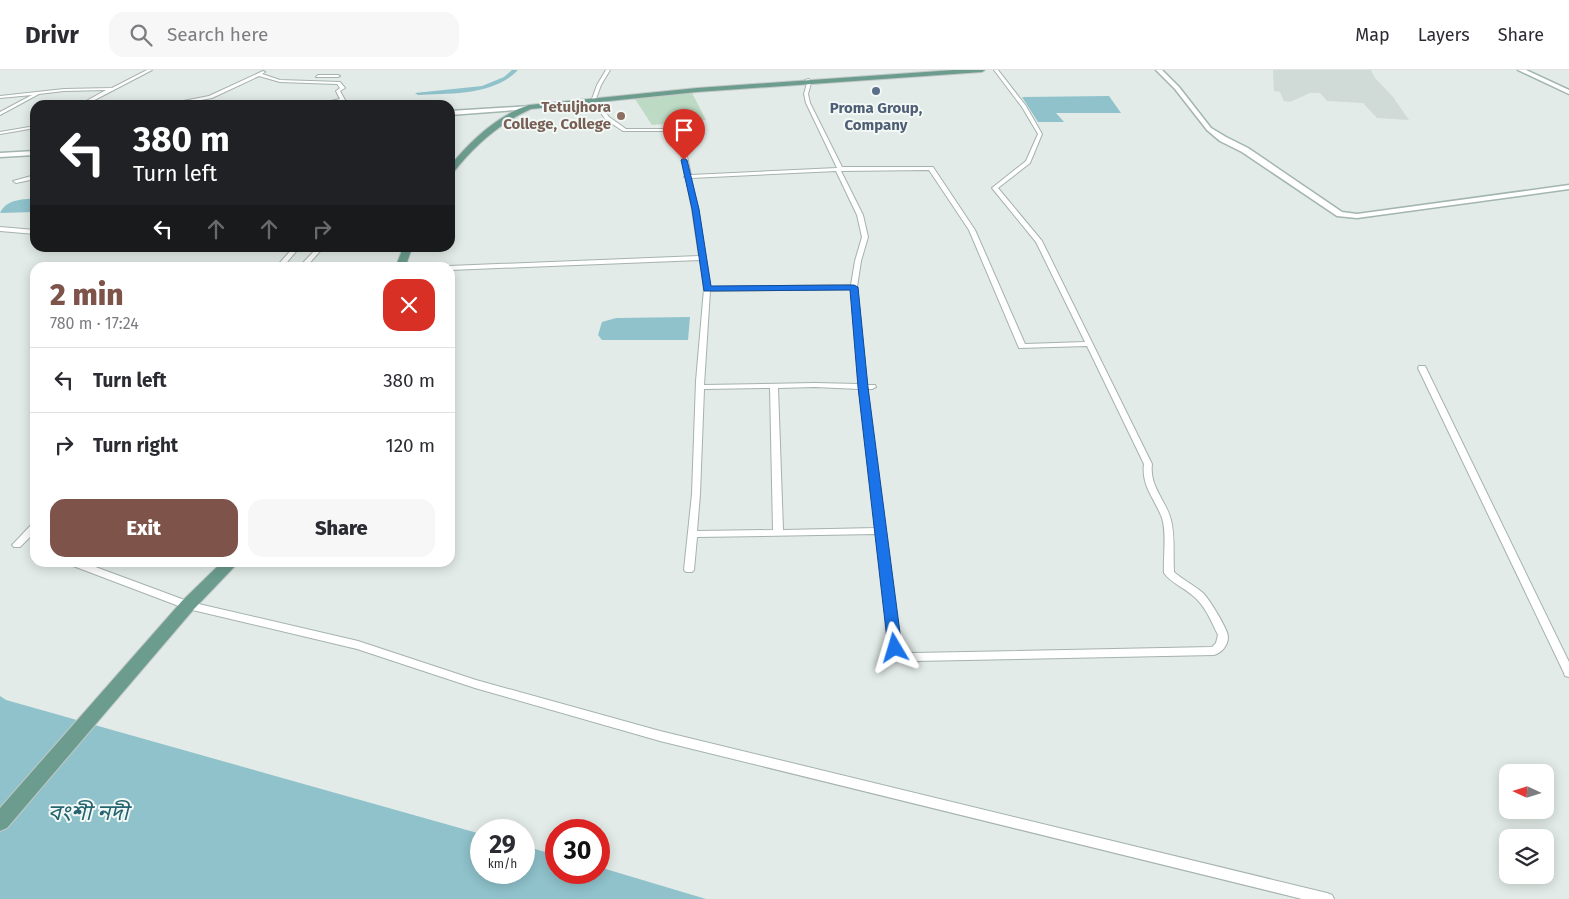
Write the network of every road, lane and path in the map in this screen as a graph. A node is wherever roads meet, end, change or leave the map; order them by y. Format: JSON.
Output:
{"nodes":[{"id":1,"x":150,"y":70,"type":"edge"},
{"id":2,"x":266,"y":70,"type":"edge"},
{"id":3,"x":608,"y":70,"type":"edge"},
{"id":4,"x":949,"y":70,"type":"edge"},
{"id":5,"x":982,"y":70,"type":"edge"},
{"id":6,"x":996,"y":70,"type":"edge"},
{"id":7,"x":1159,"y":70,"type":"edge"},
{"id":8,"x":1521,"y":70,"type":"edge"},
{"id":9,"x":258,"y":74,"type":"junction"},
{"id":10,"x":338,"y":76,"type":"dead end"},
{"id":11,"x":272,"y":78,"type":"junction"},
{"id":12,"x":808,"y":81,"type":"junction"},
{"id":13,"x":113,"y":89,"type":"junction"},
{"id":14,"x":1569,"y":92,"type":"edge"},
{"id":15,"x":39,"y":93,"type":"junction"},
{"id":16,"x":0,"y":97,"type":"edge"},
{"id":17,"x":594,"y":98,"type":"junction"},
{"id":18,"x":91,"y":100,"type":"edge"},
{"id":19,"x":193,"y":100,"type":"edge"},
{"id":20,"x":343,"y":100,"type":"edge"},
{"id":21,"x":520,"y":107,"type":"junction"},
{"id":22,"x":529,"y":107,"type":"junction"},
{"id":23,"x":455,"y":113,"type":"edge"},
{"id":24,"x":0,"y":114,"type":"edge"},
{"id":25,"x":30,"y":128,"type":"edge"},
{"id":26,"x":0,"y":132,"type":"edge"},
{"id":27,"x":30,"y":152,"type":"edge"},
{"id":28,"x":0,"y":155,"type":"edge"},
{"id":29,"x":455,"y":158,"type":"edge"},
{"id":30,"x":455,"y":165,"type":"edge"},
{"id":31,"x":839,"y":169,"type":"junction"},
{"id":32,"x":687,"y":176,"type":"junction"},
{"id":33,"x":30,"y":178,"type":"edge"},
{"id":34,"x":16,"y":181,"type":"dead end"},
{"id":35,"x":1569,"y":187,"type":"edge"},
{"id":36,"x":0,"y":229,"type":"edge"},
{"id":37,"x":30,"y":232,"type":"edge"},
{"id":38,"x":292,"y":252,"type":"edge"},
{"id":39,"x":316,"y":252,"type":"edge"},
{"id":40,"x":703,"y":258,"type":"junction"},
{"id":41,"x":283,"y":262,"type":"edge"},
{"id":42,"x":307,"y":262,"type":"edge"},
{"id":43,"x":455,"y":268,"type":"edge"},
{"id":44,"x":854,"y":287,"type":"junction"},
{"id":45,"x":707,"y":289,"type":"junction"},
{"id":46,"x":1089,"y":344,"type":"junction"},
{"id":47,"x":1422,"y":368,"type":"dead end"},
{"id":48,"x":774,"y":386,"type":"junction"},
{"id":49,"x":700,"y":387,"type":"junction"},
{"id":50,"x":863,"y":387,"type":"junction"},
{"id":51,"x":872,"y":387,"type":"dead end"},
{"id":52,"x":30,"y":531,"type":"edge"},
{"id":53,"x":880,"y":531,"type":"junction"},
{"id":54,"x":778,"y":532,"type":"junction"},
{"id":55,"x":692,"y":534,"type":"junction"},
{"id":56,"x":17,"y":545,"type":"dead end"},
{"id":57,"x":85,"y":567,"type":"edge"},
{"id":58,"x":219,"y":567,"type":"edge"},
{"id":59,"x":227,"y":567,"type":"edge"},
{"id":60,"x":690,"y":570,"type":"dead end"},
{"id":61,"x":188,"y":605,"type":"junction"},
{"id":62,"x":1569,"y":673,"type":"edge"},
{"id":63,"x":0,"y":822,"type":"edge"},
{"id":64,"x":1327,"y":899,"type":"edge"}],
"edges":[{"from":1,"to":13,"type":"street"},
{"from":2,"to":9,"type":"street"},
{"from":3,"to":17,"type":"street"},
{"from":4,"to":12,"type":"main road"},
{"from":5,"to":12,"type":"main road"},
{"from":6,"to":46,"type":"street"},
{"from":7,"to":35,"type":"street"},
{"from":8,"to":14,"type":"street"},
{"from":9,"to":11,"type":"street"},
{"from":9,"to":19,"type":"street"},
{"from":10,"to":11,"type":"street"},
{"from":11,"to":20,"type":"street"},
{"from":12,"to":17,"type":"main road"},
{"from":12,"to":31,"type":"street"},
{"from":13,"to":15,"type":"street"},
{"from":13,"to":18,"type":"street"},
{"from":15,"to":16,"type":"street"},
{"from":15,"to":24,"type":"street"},
{"from":17,"to":21,"type":"main road"},
{"from":17,"to":22,"type":"main road"},
{"from":17,"to":32,"type":"street"},
{"from":21,"to":22,"type":"street"},
{"from":21,"to":23,"type":"street"},
{"from":21,"to":29,"type":"main road"},
{"from":22,"to":30,"type":"main road"},
{"from":25,"to":26,"type":"street"},
{"from":27,"to":28,"type":"street"},
{"from":31,"to":32,"type":"street"},
{"from":31,"to":44,"type":"street"},
{"from":31,"to":46,"type":"street"},
{"from":32,"to":40,"type":"street"},
{"from":33,"to":34,"type":"street"},
{"from":36,"to":37,"type":"street"},
{"from":38,"to":41,"type":"street"},
{"from":39,"to":42,"type":"street"},
{"from":40,"to":43,"type":"street"},
{"from":40,"to":45,"type":"street"},
{"from":44,"to":45,"type":"street"},
{"from":44,"to":50,"type":"street"},
{"from":45,"to":49,"type":"street"},
{"from":46,"to":53,"type":"street"},
{"from":47,"to":62,"type":"street"},
{"from":48,"to":49,"type":"street"},
{"from":48,"to":50,"type":"street"},
{"from":48,"to":54,"type":"street"},
{"from":49,"to":55,"type":"street"},
{"from":50,"to":51,"type":"street"},
{"from":50,"to":53,"type":"street"},
{"from":52,"to":56,"type":"street"},
{"from":53,"to":54,"type":"street"},
{"from":54,"to":55,"type":"street"},
{"from":55,"to":60,"type":"street"},
{"from":57,"to":61,"type":"street"},
{"from":58,"to":61,"type":"main road"},
{"from":59,"to":61,"type":"main road"},
{"from":61,"to":63,"type":"main road"},
{"from":61,"to":64,"type":"street"}]}
